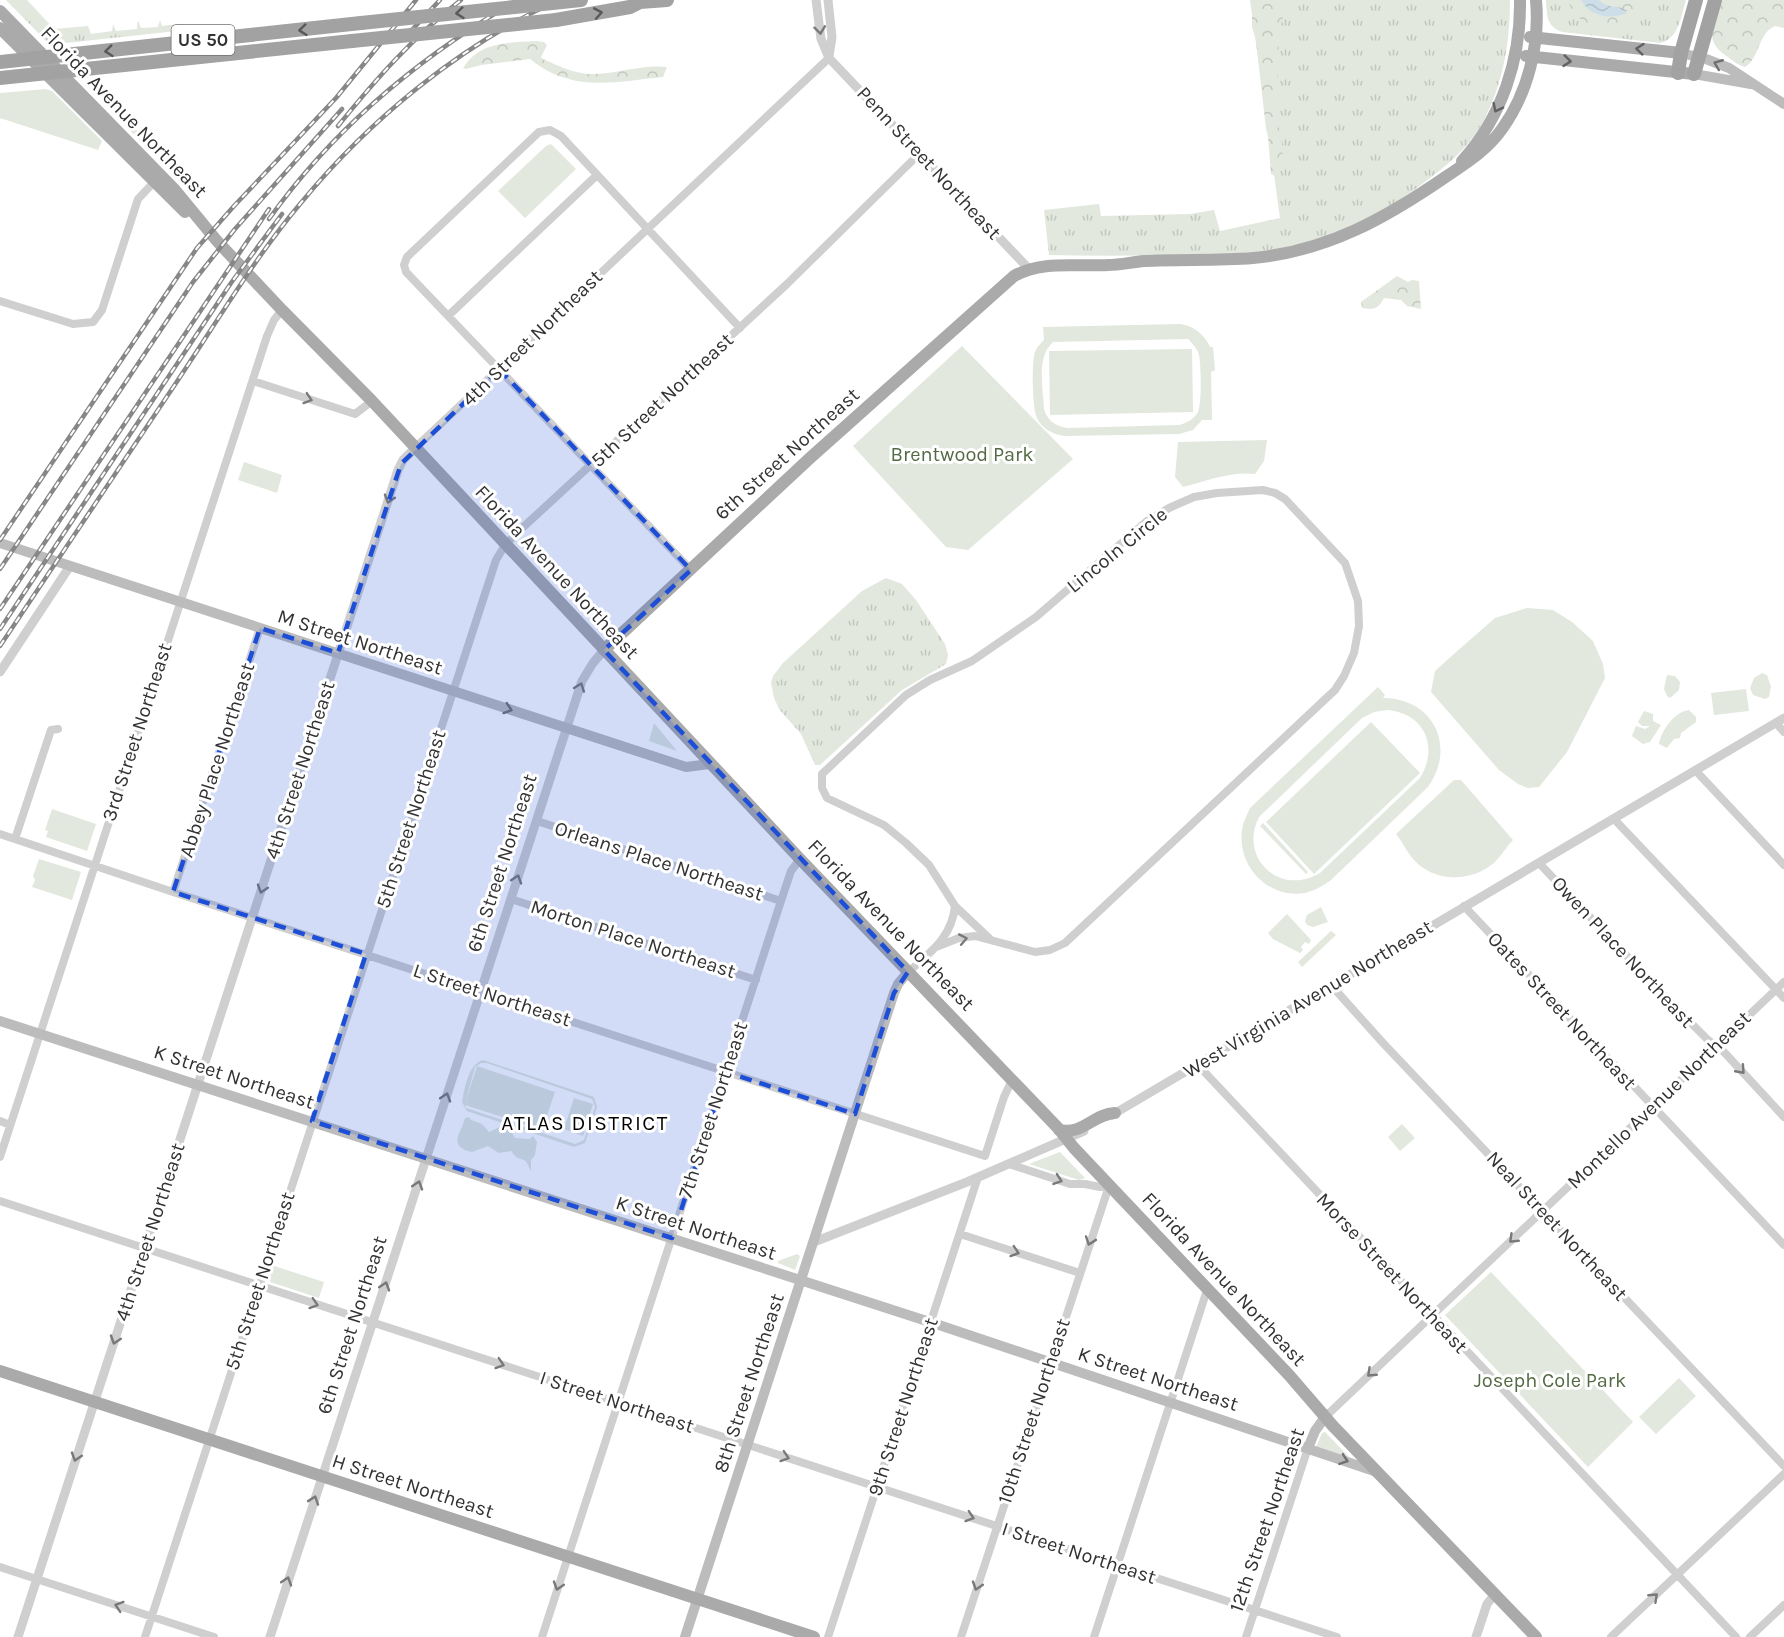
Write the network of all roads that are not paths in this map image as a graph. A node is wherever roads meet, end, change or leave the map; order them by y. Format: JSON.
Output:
{"nodes":[{"id":1,"x":582,"y":0,"type":"edge"},
{"id":2,"x":667,"y":0,"type":"edge"},
{"id":3,"x":816,"y":0,"type":"edge"},
{"id":4,"x":828,"y":0,"type":"edge"},
{"id":5,"x":1520,"y":0,"type":"edge"},
{"id":6,"x":1536,"y":0,"type":"edge"},
{"id":7,"x":1696,"y":0,"type":"edge"},
{"id":8,"x":1715,"y":0,"type":"edge"},
{"id":9,"x":638,"y":1,"type":"edge"},
{"id":10,"x":0,"y":11,"type":"edge"},
{"id":11,"x":0,"y":28,"type":"edge"},
{"id":12,"x":1519,"y":36,"type":"junction"},
{"id":13,"x":1536,"y":37,"type":"junction"},
{"id":14,"x":1681,"y":53,"type":"junction"},
{"id":15,"x":1516,"y":55,"type":"junction"},
{"id":16,"x":1533,"y":57,"type":"junction"},
{"id":17,"x":1698,"y":57,"type":"junction"},
{"id":18,"x":828,"y":58,"type":"junction"},
{"id":19,"x":38,"y":59,"type":"junction"},
{"id":20,"x":0,"y":62,"type":"edge"},
{"id":21,"x":53,"y":73,"type":"junction"},
{"id":22,"x":1678,"y":73,"type":"junction"},
{"id":23,"x":1694,"y":74,"type":"junction"},
{"id":24,"x":0,"y":78,"type":"edge"},
{"id":25,"x":1752,"y":84,"type":"junction"},
{"id":26,"x":1784,"y":104,"type":"edge"},
{"id":27,"x":920,"y":154,"type":"junction"},
{"id":28,"x":597,"y":175,"type":"junction"},
{"id":29,"x":1447,"y":176,"type":"junction"},
{"id":30,"x":158,"y":179,"type":"junction"},
{"id":31,"x":647,"y":228,"type":"junction"},
{"id":32,"x":1028,"y":268,"type":"junction"},
{"id":33,"x":0,"y":301,"type":"edge"},
{"id":34,"x":282,"y":310,"type":"junction"},
{"id":35,"x":448,"y":316,"type":"junction"},
{"id":36,"x":740,"y":328,"type":"junction"},
{"id":37,"x":499,"y":369,"type":"junction"},
{"id":38,"x":253,"y":381,"type":"junction"},
{"id":39,"x":372,"y":401,"type":"junction"},
{"id":40,"x":415,"y":448,"type":"junction"},
{"id":41,"x":591,"y":466,"type":"junction"},
{"id":42,"x":0,"y":543,"type":"edge"},
{"id":43,"x":505,"y":545,"type":"junction"},
{"id":44,"x":70,"y":566,"type":"junction"},
{"id":45,"x":691,"y":570,"type":"junction"},
{"id":46,"x":180,"y":601,"type":"junction"},
{"id":47,"x":260,"y":628,"type":"junction"},
{"id":48,"x":604,"y":650,"type":"junction"},
{"id":49,"x":338,"y":654,"type":"junction"},
{"id":50,"x":0,"y":672,"type":"edge"},
{"id":51,"x":452,"y":691,"type":"junction"},
{"id":52,"x":1780,"y":721,"type":"edge"},
{"id":53,"x":567,"y":728,"type":"junction"},
{"id":54,"x":58,"y":729,"type":"dead end"},
{"id":55,"x":1784,"y":732,"type":"edge"},
{"id":56,"x":710,"y":764,"type":"junction"},
{"id":57,"x":1696,"y":771,"type":"junction"},
{"id":58,"x":1614,"y":819,"type":"junction"},
{"id":59,"x":537,"y":821,"type":"junction"},
{"id":60,"x":0,"y":834,"type":"edge"},
{"id":61,"x":15,"y":839,"type":"junction"},
{"id":62,"x":800,"y":859,"type":"junction"},
{"id":63,"x":1539,"y":863,"type":"junction"},
{"id":64,"x":94,"y":865,"type":"junction"},
{"id":65,"x":1784,"y":865,"type":"edge"},
{"id":66,"x":174,"y":892,"type":"junction"},
{"id":67,"x":511,"y":899,"type":"junction"},
{"id":68,"x":781,"y":901,"type":"junction"},
{"id":69,"x":955,"y":906,"type":"junction"},
{"id":70,"x":1464,"y":906,"type":"junction"},
{"id":71,"x":252,"y":918,"type":"junction"},
{"id":72,"x":991,"y":940,"type":"junction"},
{"id":73,"x":936,"y":946,"type":"junction"},
{"id":74,"x":366,"y":954,"type":"junction"},
{"id":75,"x":908,"y":972,"type":"junction"},
{"id":76,"x":756,"y":980,"type":"junction"},
{"id":77,"x":1784,"y":982,"type":"edge"},
{"id":78,"x":1331,"y":985,"type":"junction"},
{"id":79,"x":1776,"y":989,"type":"junction"},
{"id":80,"x":481,"y":991,"type":"junction"},
{"id":81,"x":1784,"y":998,"type":"edge"},
{"id":82,"x":0,"y":1021,"type":"edge"},
{"id":83,"x":40,"y":1034,"type":"junction"},
{"id":84,"x":1715,"y":1046,"type":"junction"},
{"id":85,"x":1197,"y":1064,"type":"junction"},
{"id":86,"x":726,"y":1072,"type":"junction"},
{"id":87,"x":1012,"y":1080,"type":"junction"},
{"id":88,"x":198,"y":1085,"type":"junction"},
{"id":89,"x":1652,"y":1106,"type":"junction"},
{"id":90,"x":1115,"y":1113,"type":"joint"},
{"id":91,"x":855,"y":1114,"type":"junction"},
{"id":92,"x":1784,"y":1116,"type":"edge"},
{"id":93,"x":0,"y":1121,"type":"edge"},
{"id":94,"x":312,"y":1121,"type":"junction"},
{"id":95,"x":10,"y":1125,"type":"junction"},
{"id":96,"x":1063,"y":1135,"type":"junction"},
{"id":97,"x":0,"y":1157,"type":"edge"},
{"id":98,"x":426,"y":1158,"type":"junction"},
{"id":99,"x":1009,"y":1164,"type":"junction"},
{"id":100,"x":978,"y":1177,"type":"junction"},
{"id":101,"x":1109,"y":1186,"type":"junction"},
{"id":102,"x":0,"y":1201,"type":"edge"},
{"id":103,"x":1542,"y":1210,"type":"junction"},
{"id":104,"x":960,"y":1234,"type":"junction"},
{"id":105,"x":672,"y":1238,"type":"junction"},
{"id":106,"x":814,"y":1242,"type":"junction"},
{"id":107,"x":1784,"y":1245,"type":"edge"},
{"id":108,"x":145,"y":1248,"type":"junction"},
{"id":109,"x":1080,"y":1273,"type":"junction"},
{"id":110,"x":801,"y":1281,"type":"junction"},
{"id":111,"x":259,"y":1286,"type":"junction"},
{"id":112,"x":1207,"y":1290,"type":"junction"},
{"id":113,"x":1432,"y":1315,"type":"junction"},
{"id":114,"x":373,"y":1323,"type":"junction"},
{"id":115,"x":931,"y":1323,"type":"junction"},
{"id":116,"x":1050,"y":1362,"type":"junction"},
{"id":117,"x":0,"y":1371,"type":"edge"},
{"id":118,"x":1170,"y":1401,"type":"junction"},
{"id":119,"x":95,"y":1402,"type":"junction"},
{"id":120,"x":618,"y":1402,"type":"junction"},
{"id":121,"x":1325,"y":1417,"type":"junction"},
{"id":122,"x":209,"y":1439,"type":"junction"},
{"id":123,"x":748,"y":1444,"type":"junction"},
{"id":124,"x":1308,"y":1448,"type":"junction"},
{"id":125,"x":1784,"y":1466,"type":"edge"},
{"id":126,"x":1380,"y":1473,"type":"junction"},
{"id":127,"x":1784,"y":1474,"type":"edge"},
{"id":128,"x":322,"y":1476,"type":"junction"},
{"id":129,"x":877,"y":1487,"type":"junction"},
{"id":130,"x":997,"y":1526,"type":"junction"},
{"id":131,"x":568,"y":1557,"type":"junction"},
{"id":132,"x":1117,"y":1565,"type":"junction"},
{"id":133,"x":0,"y":1568,"type":"edge"},
{"id":134,"x":1677,"y":1575,"type":"junction"},
{"id":135,"x":37,"y":1579,"type":"junction"},
{"id":136,"x":1495,"y":1594,"type":"junction"},
{"id":137,"x":698,"y":1599,"type":"junction"},
{"id":138,"x":1784,"y":1605,"type":"edge"},
{"id":139,"x":1255,"y":1610,"type":"junction"},
{"id":140,"x":151,"y":1616,"type":"junction"},
{"id":141,"x":18,"y":1637,"type":"edge"},
{"id":142,"x":144,"y":1637,"type":"edge"},
{"id":143,"x":214,"y":1637,"type":"edge"},
{"id":144,"x":270,"y":1637,"type":"edge"},
{"id":145,"x":542,"y":1637,"type":"edge"},
{"id":146,"x":685,"y":1637,"type":"edge"},
{"id":147,"x":814,"y":1637,"type":"edge"},
{"id":148,"x":828,"y":1637,"type":"edge"},
{"id":149,"x":961,"y":1637,"type":"edge"},
{"id":150,"x":1094,"y":1637,"type":"edge"},
{"id":151,"x":1246,"y":1637,"type":"edge"},
{"id":152,"x":1337,"y":1637,"type":"edge"},
{"id":153,"x":1476,"y":1637,"type":"edge"},
{"id":154,"x":1536,"y":1637,"type":"edge"},
{"id":155,"x":1611,"y":1637,"type":"edge"},
{"id":156,"x":1736,"y":1637,"type":"edge"},
{"id":157,"x":1750,"y":1637,"type":"edge"}],
"edges":[{"from":1,"to":19,"type":"highway","number":"US 50","one_way":true,"bridge":true},
{"from":2,"to":9,"type":"highway","number":"US 50"},
{"from":3,"to":18,"type":"street","one_way":true},
{"from":4,"to":18,"type":"street"},
{"from":5,"to":12,"type":"main road"},
{"from":6,"to":13,"type":"main road"},
{"from":7,"to":14,"type":"highway"},
{"from":8,"to":17,"type":"highway"},
{"from":21,"to":9,"type":"highway","number":"US 50","one_way":true,"bridge":true},
{"from":10,"to":19,"type":"main road","name":"Florida Avenue Northeast"},
{"from":11,"to":19,"type":"main road","name":"Florida Avenue Northeast"},
{"from":12,"to":13,"type":"main road"},
{"from":12,"to":15,"type":"main road"},
{"from":14,"to":13,"type":"main road","one_way":true},
{"from":13,"to":16,"type":"main road"},
{"from":14,"to":17,"type":"main road"},
{"from":14,"to":22,"type":"highway"},
{"from":15,"to":16,"type":"main road"},
{"from":15,"to":29,"type":"main road","one_way":true},
{"from":16,"to":22,"type":"main road","one_way":true},
{"from":16,"to":29,"type":"main road"},
{"from":17,"to":23,"type":"highway"},
{"from":25,"to":17,"type":"main road","one_way":true},
{"from":18,"to":27,"type":"street","name":"Penn Street Northeast"},
{"from":18,"to":31,"type":"street","name":"4th Street Northeast"},
{"from":19,"to":20,"type":"highway","number":"US 50"},
{"from":19,"to":21,"type":"main road","name":"Florida Avenue Northeast"},
{"from":21,"to":24,"type":"highway","number":"US 50"},
{"from":21,"to":30,"type":"main road","name":"Florida Avenue Northeast"},
{"from":22,"to":23,"type":"main road"},
{"from":23,"to":25,"type":"main road"},
{"from":25,"to":26,"type":"main road"},
{"from":27,"to":32,"type":"street","name":"Penn Street Northeast"},
{"from":27,"to":36,"type":"street","name":"5th Street Northeast"},
{"from":28,"to":31,"type":"street"},
{"from":28,"to":35,"type":"street"},
{"from":28,"to":35,"type":"street"},
{"from":29,"to":32,"type":"main road"},
{"from":30,"to":33,"type":"street"},
{"from":30,"to":34,"type":"main road","name":"Florida Avenue Northeast"},
{"from":31,"to":36,"type":"street"},
{"from":31,"to":37,"type":"street","name":"4th Street Northeast"},
{"from":32,"to":45,"type":"main road","name":"6th Street Northeast"},
{"from":34,"to":38,"type":"street","name":"3rd Street Northeast"},
{"from":34,"to":39,"type":"main road","name":"Florida Avenue Northeast"},
{"from":35,"to":37,"type":"street"},
{"from":36,"to":41,"type":"street","name":"5th Street Northeast"},
{"from":37,"to":40,"type":"street","name":"4th Street Northeast"},
{"from":37,"to":41,"type":"street"},
{"from":38,"to":39,"type":"street","one_way":true},
{"from":38,"to":46,"type":"street","name":"3rd Street Northeast"},
{"from":39,"to":40,"type":"main road","name":"Florida Avenue Northeast"},
{"from":40,"to":43,"type":"main road","name":"Florida Avenue Northeast"},
{"from":40,"to":49,"type":"street","name":"4th Street Northeast","one_way":true},
{"from":41,"to":43,"type":"street","name":"5th Street Northeast"},
{"from":41,"to":45,"type":"street"},
{"from":42,"to":44,"type":"main road","name":"M Street Northeast"},
{"from":43,"to":48,"type":"main road","name":"Florida Avenue Northeast"},
{"from":43,"to":51,"type":"street","name":"5th Street Northeast"},
{"from":44,"to":46,"type":"main road","name":"M Street Northeast"},
{"from":44,"to":50,"type":"street"},
{"from":45,"to":48,"type":"main road","name":"6th Street Northeast"},
{"from":46,"to":47,"type":"main road","name":"M Street Northeast"},
{"from":46,"to":64,"type":"street","name":"3rd Street Northeast"},
{"from":47,"to":49,"type":"main road","name":"M Street Northeast"},
{"from":47,"to":66,"type":"street","name":"Abbey Place Northeast"},
{"from":53,"to":48,"type":"street","name":"6th Street Northeast","one_way":true},
{"from":48,"to":56,"type":"main road","name":"Florida Avenue Northeast"},
{"from":49,"to":51,"type":"main road","name":"M Street Northeast"},
{"from":49,"to":71,"type":"street","name":"4th Street Northeast","one_way":true},
{"from":51,"to":53,"type":"main road","name":"M Street Northeast","one_way":true},
{"from":51,"to":74,"type":"street","name":"5th Street Northeast"},
{"from":52,"to":55,"type":"street"},
{"from":52,"to":57,"type":"street","name":"West Virginia Avenue Northeast"},
{"from":53,"to":56,"type":"main road","name":"M Street Northeast"},
{"from":53,"to":59,"type":"street","name":"6th Street Northeast"},
{"from":54,"to":61,"type":"street"},
{"from":56,"to":62,"type":"main road","name":"Florida Avenue Northeast"},
{"from":57,"to":58,"type":"street","name":"West Virginia Avenue Northeast"},
{"from":57,"to":65,"type":"street"},
{"from":58,"to":63,"type":"street","name":"West Virginia Avenue Northeast"},
{"from":58,"to":79,"type":"street"},
{"from":67,"to":59,"type":"street","name":"6th Street Northeast","one_way":true},
{"from":59,"to":68,"type":"street","name":"Orleans Place Northeast"},
{"from":60,"to":61,"type":"street","name":"L Street Northeast"},
{"from":61,"to":64,"type":"street","name":"L Street Northeast"},
{"from":62,"to":68,"type":"street","name":"7th Street Northeast"},
{"from":62,"to":75,"type":"main road","name":"Florida Avenue Northeast"},
{"from":63,"to":70,"type":"street","name":"West Virginia Avenue Northeast"},
{"from":63,"to":84,"type":"street","name":"Owen Place Northeast"},
{"from":64,"to":66,"type":"street","name":"L Street Northeast"},
{"from":64,"to":83,"type":"street","name":"3rd Street Northeast"},
{"from":66,"to":71,"type":"street","name":"L Street Northeast"},
{"from":67,"to":76,"type":"street","name":"Morton Place Northeast"},
{"from":67,"to":80,"type":"street","name":"6th Street Northeast"},
{"from":68,"to":76,"type":"street","name":"7th Street Northeast"},
{"from":69,"to":72,"type":"street","name":"Lincoln Circle"},
{"from":69,"to":72,"type":"street","name":"Lincoln Circle"},
{"from":69,"to":73,"type":"street","name":"Lincoln Circle"},
{"from":70,"to":78,"type":"street","name":"West Virginia Avenue Northeast"},
{"from":70,"to":89,"type":"street","name":"Oates Street Northeast"},
{"from":71,"to":74,"type":"street","name":"L Street Northeast"},
{"from":71,"to":88,"type":"street","name":"4th Street Northeast"},
{"from":73,"to":72,"type":"street","name":"Lincoln Circle","one_way":true},
{"from":73,"to":75,"type":"street","name":"Lincoln Circle"},
{"from":74,"to":80,"type":"street","name":"L Street Northeast"},
{"from":74,"to":94,"type":"street","name":"5th Street Northeast"},
{"from":75,"to":87,"type":"main road","name":"Florida Avenue Northeast"},
{"from":75,"to":91,"type":"main road","name":"8th Street Northeast"},
{"from":76,"to":86,"type":"street","name":"7th Street Northeast"},
{"from":77,"to":79,"type":"street","name":"Montello Avenue Northeast"},
{"from":78,"to":85,"type":"street","name":"West Virginia Avenue Northeast"},
{"from":78,"to":103,"type":"street","name":"Neal Street Northeast"},
{"from":79,"to":81,"type":"street"},
{"from":79,"to":84,"type":"street","name":"Montello Avenue Northeast"},
{"from":80,"to":86,"type":"street","name":"L Street Northeast"},
{"from":98,"to":80,"type":"street","name":"6th Street Northeast","one_way":true},
{"from":82,"to":83,"type":"main road","name":"K Street Northeast"},
{"from":83,"to":88,"type":"main road","name":"K Street Northeast"},
{"from":83,"to":95,"type":"street","name":"3rd Street Northeast"},
{"from":84,"to":89,"type":"street","name":"Montello Avenue Northeast"},
{"from":84,"to":92,"type":"street","name":"Owen Place Northeast","one_way":true},
{"from":85,"to":90,"type":"street","name":"West Virginia Avenue Northeast"},
{"from":85,"to":113,"type":"street","name":"Morse Street Northeast"},
{"from":86,"to":91,"type":"street","name":"L Street Northeast"},
{"from":86,"to":105,"type":"street","name":"7th Street Northeast"},
{"from":87,"to":91,"type":"street","name":"L Street Northeast"},
{"from":87,"to":96,"type":"main road","name":"Florida Avenue Northeast"},
{"from":88,"to":94,"type":"main road","name":"K Street Northeast"},
{"from":88,"to":108,"type":"street","name":"4th Street Northeast"},
{"from":89,"to":103,"type":"street","name":"Montello Avenue Northeast"},
{"from":89,"to":107,"type":"street","name":"Oates Street Northeast"},
{"from":90,"to":96,"type":"main road"},
{"from":91,"to":106,"type":"main road","name":"8th Street Northeast"},
{"from":93,"to":95,"type":"street"},
{"from":94,"to":98,"type":"main road","name":"K Street Northeast"},
{"from":94,"to":111,"type":"street","name":"5th Street Northeast"},
{"from":95,"to":97,"type":"street","name":"3rd Street Northeast"},
{"from":96,"to":99,"type":"street"},
{"from":96,"to":101,"type":"main road","name":"Florida Avenue Northeast"},
{"from":98,"to":105,"type":"main road","name":"K Street Northeast"},
{"from":114,"to":98,"type":"street","name":"6th Street Northeast","one_way":true},
{"from":99,"to":100,"type":"street"},
{"from":99,"to":101,"type":"street","one_way":true},
{"from":100,"to":104,"type":"street","name":"9th Street Northeast"},
{"from":100,"to":106,"type":"street"},
{"from":101,"to":109,"type":"street","name":"10th Street Northeast","one_way":true},
{"from":101,"to":112,"type":"main road","name":"Florida Avenue Northeast"},
{"from":102,"to":108,"type":"street","name":"I Street Northeast"},
{"from":103,"to":113,"type":"street","name":"Montello Avenue Northeast","one_way":true},
{"from":103,"to":125,"type":"street","name":"Neal Street Northeast"},
{"from":104,"to":109,"type":"street","one_way":true},
{"from":104,"to":115,"type":"street","name":"9th Street Northeast"},
{"from":105,"to":110,"type":"main road","name":"K Street Northeast"},
{"from":105,"to":120,"type":"street","name":"7th Street Northeast"},
{"from":106,"to":110,"type":"main road","name":"8th Street Northeast"},
{"from":108,"to":111,"type":"street","name":"I Street Northeast"},
{"from":108,"to":119,"type":"street","name":"4th Street Northeast","one_way":true},
{"from":109,"to":116,"type":"street","name":"10th Street Northeast"},
{"from":110,"to":115,"type":"main road","name":"K Street Northeast"},
{"from":110,"to":123,"type":"main road","name":"8th Street Northeast"},
{"from":111,"to":114,"type":"street","name":"I Street Northeast","one_way":true},
{"from":111,"to":122,"type":"street","name":"5th Street Northeast"},
{"from":112,"to":118,"type":"street"},
{"from":112,"to":121,"type":"main road","name":"Florida Avenue Northeast"},
{"from":113,"to":121,"type":"street","name":"Montello Avenue Northeast","one_way":true},
{"from":113,"to":134,"type":"street","name":"Morse Street Northeast"},
{"from":114,"to":120,"type":"street","name":"I Street Northeast","one_way":true},
{"from":114,"to":128,"type":"street","name":"6th Street Northeast"},
{"from":115,"to":116,"type":"main road","name":"K Street Northeast"},
{"from":115,"to":129,"type":"street","name":"9th Street Northeast"},
{"from":116,"to":118,"type":"main road","name":"K Street Northeast"},
{"from":116,"to":130,"type":"street","name":"10th Street Northeast"},
{"from":117,"to":119,"type":"main road","name":"H Street Northeast"},
{"from":118,"to":124,"type":"main road","name":"K Street Northeast"},
{"from":118,"to":132,"type":"street"},
{"from":119,"to":122,"type":"main road","name":"H Street Northeast"},
{"from":119,"to":135,"type":"street","name":"4th Street Northeast","one_way":true},
{"from":120,"to":123,"type":"street","name":"I Street Northeast"},
{"from":120,"to":131,"type":"street","name":"7th Street Northeast"},
{"from":121,"to":124,"type":"main road","name":"12th Street Northeast"},
{"from":121,"to":126,"type":"main road","name":"Florida Avenue Northeast"},
{"from":122,"to":128,"type":"main road","name":"H Street Northeast"},
{"from":122,"to":140,"type":"street","name":"5th Street Northeast"},
{"from":123,"to":129,"type":"street","name":"I Street Northeast","one_way":true},
{"from":123,"to":137,"type":"main road","name":"8th Street Northeast"},
{"from":124,"to":126,"type":"main road","name":"K Street Northeast","one_way":true},
{"from":124,"to":139,"type":"street","name":"12th Street Northeast"},
{"from":126,"to":136,"type":"main road","name":"Florida Avenue Northeast"},
{"from":127,"to":134,"type":"street"},
{"from":128,"to":131,"type":"main road","name":"H Street Northeast"},
{"from":144,"to":128,"type":"street","name":"6th Street Northeast","one_way":true},
{"from":129,"to":130,"type":"street","name":"I Street Northeast","one_way":true},
{"from":129,"to":148,"type":"street","name":"9th Street Northeast"},
{"from":130,"to":132,"type":"street","name":"I Street Northeast"},
{"from":130,"to":149,"type":"street","name":"10th Street Northeast","one_way":true},
{"from":131,"to":137,"type":"main road","name":"H Street Northeast"},
{"from":131,"to":145,"type":"street","name":"7th Street Northeast","one_way":true},
{"from":132,"to":139,"type":"street","name":"I Street Northeast"},
{"from":132,"to":150,"type":"street"},
{"from":133,"to":135,"type":"street"},
{"from":155,"to":134,"type":"street","one_way":true},
{"from":134,"to":156,"type":"street","name":"Morse Street Northeast"},
{"from":140,"to":135,"type":"street","one_way":true},
{"from":135,"to":141,"type":"street","name":"4th Street Northeast"},
{"from":136,"to":153,"type":"street"},
{"from":136,"to":154,"type":"main road","name":"Florida Avenue Northeast"},
{"from":137,"to":146,"type":"main road","name":"8th Street Northeast"},
{"from":137,"to":147,"type":"main road","name":"H Street Northeast"},
{"from":138,"to":157,"type":"street"},
{"from":139,"to":151,"type":"street","name":"12th Street Northeast"},
{"from":139,"to":152,"type":"street","name":"I Street Northeast"},
{"from":140,"to":142,"type":"street","name":"5th Street Northeast"},
{"from":140,"to":143,"type":"street"}]}
